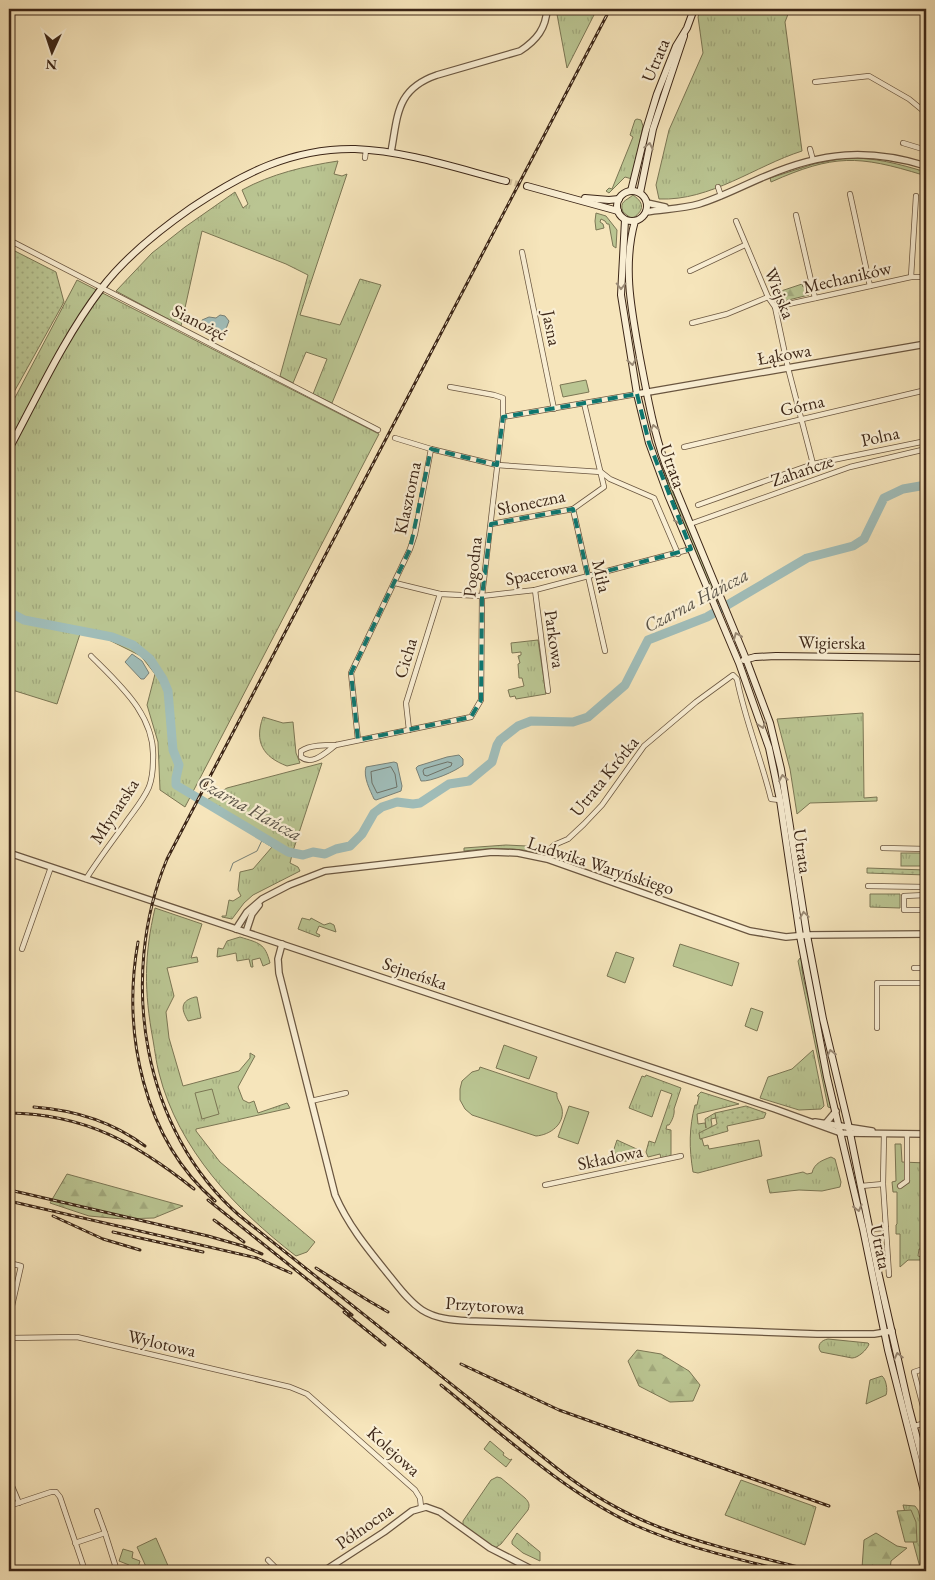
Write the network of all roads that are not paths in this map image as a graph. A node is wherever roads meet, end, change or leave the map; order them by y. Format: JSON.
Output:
{"nodes":[{"id":1,"x":547,"y":9,"type":"edge"},
{"id":2,"x":694,"y":9,"type":"edge"},
{"id":3,"x":687,"y":28,"type":"junction"},
{"id":4,"x":815,"y":82,"type":"dead end"},
{"id":5,"x":926,"y":112,"type":"edge"},
{"id":6,"x":903,"y":143,"type":"dead end"},
{"id":7,"x":810,"y":149,"type":"dead end"},
{"id":8,"x":366,"y":150,"type":"junction"},
{"id":9,"x":926,"y":150,"type":"edge"},
{"id":10,"x":391,"y":152,"type":"junction"},
{"id":11,"x":365,"y":158,"type":"dead end"},
{"id":12,"x":813,"y":160,"type":"junction"},
{"id":13,"x":924,"y":166,"type":"edge"},
{"id":14,"x":506,"y":181,"type":"tunnel mouth"},
{"id":15,"x":527,"y":186,"type":"tunnel mouth"},
{"id":16,"x":718,"y":187,"type":"dead end"},
{"id":17,"x":631,"y":191,"type":"junction"},
{"id":18,"x":640,"y":193,"type":"junction"},
{"id":19,"x":559,"y":194,"type":"junction"},
{"id":20,"x":850,"y":194,"type":"dead end"},
{"id":21,"x":721,"y":196,"type":"junction"},
{"id":22,"x":916,"y":196,"type":"dead end"},
{"id":23,"x":619,"y":199,"type":"junction"},
{"id":24,"x":647,"y":203,"type":"junction"},
{"id":25,"x":670,"y":208,"type":"junction"},
{"id":26,"x":618,"y":211,"type":"junction"},
{"id":27,"x":646,"y":212,"type":"junction"},
{"id":28,"x":796,"y":216,"type":"dead end"},
{"id":29,"x":625,"y":220,"type":"junction"},
{"id":30,"x":635,"y":221,"type":"junction"},
{"id":31,"x":736,"y":221,"type":"dead end"},
{"id":32,"x":9,"y":240,"type":"edge"},
{"id":33,"x":745,"y":246,"type":"junction"},
{"id":34,"x":522,"y":252,"type":"dead end"},
{"id":35,"x":690,"y":271,"type":"dead end"},
{"id":36,"x":911,"y":277,"type":"junction"},
{"id":37,"x":926,"y":277,"type":"edge"},
{"id":38,"x":926,"y":283,"type":"edge"},
{"id":39,"x":870,"y":286,"type":"junction"},
{"id":40,"x":102,"y":288,"type":"junction"},
{"id":41,"x":768,"y":297,"type":"junction"},
{"id":42,"x":815,"y":298,"type":"junction"},
{"id":43,"x":774,"y":307,"type":"junction"},
{"id":44,"x":692,"y":323,"type":"dead end"},
{"id":45,"x":926,"y":344,"type":"edge"},
{"id":46,"x":788,"y":368,"type":"junction"},
{"id":47,"x":450,"y":387,"type":"dead end"},
{"id":48,"x":926,"y":390,"type":"edge"},
{"id":49,"x":646,"y":392,"type":"junction"},
{"id":50,"x":638,"y":394,"type":"junction"},
{"id":51,"x":584,"y":403,"type":"junction"},
{"id":52,"x":554,"y":409,"type":"junction"},
{"id":53,"x":503,"y":417,"type":"junction"},
{"id":54,"x":801,"y":419,"type":"junction"},
{"id":55,"x":378,"y":430,"type":"dead end"},
{"id":56,"x":395,"y":438,"type":"dead end"},
{"id":57,"x":926,"y":441,"type":"edge"},
{"id":58,"x":684,"y":448,"type":"dead end"},
{"id":59,"x":431,"y":449,"type":"junction"},
{"id":60,"x":926,"y":449,"type":"edge"},
{"id":61,"x":9,"y":450,"type":"edge"},
{"id":62,"x":813,"y":464,"type":"junction"},
{"id":63,"x":497,"y":465,"type":"junction"},
{"id":64,"x":601,"y":472,"type":"junction"},
{"id":65,"x":698,"y":505,"type":"dead end"},
{"id":66,"x":573,"y":508,"type":"junction"},
{"id":67,"x":491,"y":524,"type":"junction"},
{"id":68,"x":690,"y":524,"type":"junction"},
{"id":69,"x":691,"y":550,"type":"junction"},
{"id":70,"x":678,"y":554,"type":"junction"},
{"id":71,"x":588,"y":576,"type":"junction"},
{"id":72,"x":395,"y":583,"type":"junction"},
{"id":73,"x":535,"y":590,"type":"junction"},
{"id":74,"x":440,"y":594,"type":"junction"},
{"id":75,"x":482,"y":596,"type":"junction"},
{"id":76,"x":605,"y":650,"type":"dead end"},
{"id":77,"x":91,"y":656,"type":"dead end"},
{"id":78,"x":926,"y":658,"type":"edge"},
{"id":79,"x":746,"y":659,"type":"junction"},
{"id":80,"x":739,"y":663,"type":"junction"},
{"id":81,"x":548,"y":691,"type":"dead end"},
{"id":82,"x":750,"y":694,"type":"junction"},
{"id":83,"x":743,"y":706,"type":"junction"},
{"id":84,"x":409,"y":730,"type":"junction"},
{"id":85,"x":358,"y":740,"type":"junction"},
{"id":86,"x":336,"y":745,"type":"junction"},
{"id":87,"x":780,"y":800,"type":"junction"},
{"id":88,"x":883,"y":848,"type":"dead end"},
{"id":89,"x":926,"y":849,"type":"edge"},
{"id":90,"x":9,"y":853,"type":"edge"},
{"id":91,"x":547,"y":859,"type":"junction"},
{"id":92,"x":51,"y":867,"type":"junction"},
{"id":93,"x":86,"y":879,"type":"junction"},
{"id":94,"x":868,"y":886,"type":"dead end"},
{"id":95,"x":926,"y":887,"type":"edge"},
{"id":96,"x":926,"y":895,"type":"edge"},
{"id":97,"x":268,"y":897,"type":"junction"},
{"id":98,"x":926,"y":910,"type":"edge"},
{"id":99,"x":926,"y":916,"type":"edge"},
{"id":100,"x":236,"y":929,"type":"junction"},
{"id":101,"x":246,"y":932,"type":"junction"},
{"id":102,"x":926,"y":934,"type":"edge"},
{"id":103,"x":804,"y":935,"type":"junction"},
{"id":104,"x":282,"y":944,"type":"junction"},
{"id":105,"x":22,"y":949,"type":"dead end"},
{"id":106,"x":914,"y":968,"type":"dead end"},
{"id":107,"x":926,"y":968,"type":"edge"},
{"id":108,"x":926,"y":983,"type":"edge"},
{"id":109,"x":877,"y":1028,"type":"dead end"},
{"id":110,"x":346,"y":1092,"type":"dead end"},
{"id":111,"x":311,"y":1101,"type":"junction"},
{"id":112,"x":836,"y":1111,"type":"junction"},
{"id":113,"x":811,"y":1121,"type":"junction"},
{"id":114,"x":826,"y":1123,"type":"junction"},
{"id":115,"x":840,"y":1130,"type":"junction"},
{"id":116,"x":850,"y":1131,"type":"junction"},
{"id":117,"x":884,"y":1134,"type":"junction"},
{"id":118,"x":926,"y":1134,"type":"edge"},
{"id":119,"x":907,"y":1135,"type":"junction"},
{"id":120,"x":681,"y":1156,"type":"dead end"},
{"id":121,"x":858,"y":1174,"type":"junction"},
{"id":122,"x":850,"y":1176,"type":"junction"},
{"id":123,"x":882,"y":1184,"type":"junction"},
{"id":124,"x":545,"y":1185,"type":"dead end"},
{"id":125,"x":860,"y":1186,"type":"junction"},
{"id":126,"x":900,"y":1186,"type":"dead end"},
{"id":127,"x":886,"y":1228,"type":"junction"},
{"id":128,"x":869,"y":1229,"type":"junction"},
{"id":129,"x":9,"y":1263,"type":"edge"},
{"id":130,"x":889,"y":1275,"type":"dead end"},
{"id":131,"x":9,"y":1318,"type":"edge"},
{"id":132,"x":892,"y":1331,"type":"junction"},
{"id":133,"x":884,"y":1332,"type":"junction"},
{"id":134,"x":9,"y":1338,"type":"edge"},
{"id":135,"x":926,"y":1369,"type":"edge"},
{"id":136,"x":307,"y":1394,"type":"joint"},
{"id":137,"x":926,"y":1418,"type":"edge"},
{"id":138,"x":926,"y":1423,"type":"edge"},
{"id":139,"x":914,"y":1426,"type":"junction"},
{"id":140,"x":926,"y":1473,"type":"edge"},
{"id":141,"x":9,"y":1479,"type":"edge"},
{"id":142,"x":926,"y":1498,"type":"edge"},
{"id":143,"x":19,"y":1503,"type":"junction"},
{"id":144,"x":9,"y":1506,"type":"edge"},
{"id":145,"x":421,"y":1507,"type":"junction"},
{"id":146,"x":97,"y":1511,"type":"dead end"},
{"id":147,"x":105,"y":1533,"type":"junction"},
{"id":148,"x":75,"y":1543,"type":"junction"},
{"id":149,"x":268,"y":1560,"type":"dead end"},
{"id":150,"x":85,"y":1571,"type":"edge"},
{"id":151,"x":117,"y":1571,"type":"edge"},
{"id":152,"x":279,"y":1571,"type":"edge"},
{"id":153,"x":324,"y":1571,"type":"edge"},
{"id":154,"x":535,"y":1571,"type":"edge"}],
"edges":[{"from":1,"to":10,"type":"street"},
{"from":2,"to":3,"type":"main road","name":"Utrata"},
{"from":3,"to":17,"type":"main road","name":"Utrata"},
{"from":18,"to":3,"type":"main road","name":"Utrata","one_way":true},
{"from":4,"to":5,"type":"street"},
{"from":6,"to":9,"type":"street"},
{"from":7,"to":12,"type":"street"},
{"from":8,"to":10,"type":"main road"},
{"from":8,"to":11,"type":"street"},
{"from":8,"to":40,"type":"main road"},
{"from":9,"to":13,"type":"street"},
{"from":10,"to":14,"type":"main road"},
{"from":12,"to":13,"type":"street"},
{"from":12,"to":21,"type":"street"},
{"from":15,"to":19,"type":"main road"},
{"from":16,"to":21,"type":"street"},
{"from":17,"to":18,"type":"main road"},
{"from":17,"to":23,"type":"main road"},
{"from":18,"to":24,"type":"main road"},
{"from":19,"to":23,"type":"main road"},
{"from":19,"to":26,"type":"main road"},
{"from":20,"to":39,"type":"street"},
{"from":21,"to":25,"type":"street"},
{"from":22,"to":36,"type":"street"},
{"from":23,"to":26,"type":"main road"},
{"from":24,"to":25,"type":"street"},
{"from":24,"to":27,"type":"main road"},
{"from":25,"to":27,"type":"street"},
{"from":26,"to":29,"type":"main road"},
{"from":27,"to":30,"type":"main road"},
{"from":28,"to":42,"type":"street"},
{"from":29,"to":30,"type":"main road"},
{"from":29,"to":50,"type":"main road","name":"Utrata","one_way":true},
{"from":30,"to":49,"type":"main road","name":"Utrata"},
{"from":31,"to":33,"type":"street","name":"Wiejska"},
{"from":32,"to":40,"type":"street","name":"Sianożęć"},
{"from":33,"to":35,"type":"street"},
{"from":33,"to":41,"type":"street","name":"Wiejska"},
{"from":34,"to":52,"type":"street","name":"Jasna"},
{"from":36,"to":37,"type":"street","name":"Mechaników"},
{"from":36,"to":39,"type":"street","name":"Mechaników"},
{"from":37,"to":38,"type":"street"},
{"from":39,"to":42,"type":"street","name":"Mechaników"},
{"from":40,"to":55,"type":"street","name":"Sianożęć"},
{"from":40,"to":61,"type":"main road"},
{"from":41,"to":43,"type":"street","name":"Wiejska"},
{"from":41,"to":44,"type":"street"},
{"from":42,"to":43,"type":"street","name":"Mechaników"},
{"from":43,"to":46,"type":"street","name":"Wiejska"},
{"from":45,"to":46,"type":"street","name":"Łąkowa"},
{"from":46,"to":49,"type":"street","name":"Łąkowa"},
{"from":46,"to":54,"type":"street","name":"Wiejska"},
{"from":47,"to":53,"type":"street"},
{"from":48,"to":54,"type":"street","name":"Górna"},
{"from":49,"to":50,"type":"street","name":"Łąkowa"},
{"from":68,"to":49,"type":"main road","name":"Utrata","one_way":true},
{"from":50,"to":51,"type":"street"},
{"from":50,"to":69,"type":"main road","name":"Utrata","one_way":true},
{"from":51,"to":52,"type":"street"},
{"from":51,"to":64,"type":"street","name":"Słoneczna"},
{"from":52,"to":53,"type":"street"},
{"from":53,"to":63,"type":"street","name":"Pogodna"},
{"from":54,"to":58,"type":"street","name":"Górna"},
{"from":54,"to":62,"type":"street","name":"Wiejska"},
{"from":56,"to":59,"type":"street"},
{"from":57,"to":62,"type":"street","name":"Polna"},
{"from":59,"to":63,"type":"street","name":"Klasztorna"},
{"from":59,"to":72,"type":"street","name":"Klasztorna"},
{"from":60,"to":68,"type":"street","name":"Zahańcze"},
{"from":62,"to":65,"type":"street","name":"Polna"},
{"from":63,"to":64,"type":"street","name":"Klasztorna"},
{"from":63,"to":67,"type":"street","name":"Pogodna"},
{"from":64,"to":66,"type":"street","name":"Słoneczna"},
{"from":64,"to":70,"type":"street","name":"Klasztorna"},
{"from":66,"to":67,"type":"street","name":"Słoneczna"},
{"from":66,"to":71,"type":"street","name":"Miła"},
{"from":67,"to":75,"type":"street","name":"Pogodna"},
{"from":79,"to":68,"type":"main road","name":"Utrata","one_way":true},
{"from":69,"to":70,"type":"street","name":"Spacerowa"},
{"from":69,"to":80,"type":"main road","name":"Utrata"},
{"from":70,"to":71,"type":"street","name":"Spacerowa"},
{"from":71,"to":73,"type":"street","name":"Spacerowa"},
{"from":71,"to":76,"type":"street","name":"Miła"},
{"from":72,"to":74,"type":"street","name":"Spacerowa"},
{"from":72,"to":85,"type":"street","name":"Klasztorna"},
{"from":73,"to":75,"type":"street","name":"Spacerowa"},
{"from":73,"to":81,"type":"street","name":"Parkowa"},
{"from":74,"to":75,"type":"street","name":"Spacerowa"},
{"from":74,"to":84,"type":"street","name":"Cicha"},
{"from":75,"to":84,"type":"street","name":"Pogodna"},
{"from":77,"to":93,"type":"street","name":"Młynarska"},
{"from":78,"to":79,"type":"main road","name":"Wigierska"},
{"from":79,"to":80,"type":"main road","name":"Wigierska"},
{"from":103,"to":79,"type":"main road","name":"Utrata","one_way":true},
{"from":80,"to":82,"type":"main road","name":"Utrata"},
{"from":82,"to":83,"type":"street"},
{"from":82,"to":87,"type":"main road","name":"Utrata","one_way":true},
{"from":83,"to":87,"type":"street"},
{"from":83,"to":91,"type":"street","name":"Utrata Krótka"},
{"from":84,"to":85,"type":"street","name":"Pogodna"},
{"from":85,"to":86,"type":"street","name":"Pogodna"},
{"from":86,"to":86,"type":"street","name":"Pogodna"},
{"from":87,"to":103,"type":"main road","name":"Utrata"},
{"from":88,"to":89,"type":"street"},
{"from":90,"to":92,"type":"street","name":"Sejneńska"},
{"from":91,"to":97,"type":"street","name":"Ludwika Waryńskiego"},
{"from":91,"to":103,"type":"street","name":"Ludwika Waryńskiego"},
{"from":92,"to":93,"type":"street","name":"Sejneńska"},
{"from":92,"to":105,"type":"street"},
{"from":93,"to":100,"type":"street","name":"Sejneńska"},
{"from":94,"to":95,"type":"street"},
{"from":96,"to":98,"type":"street"},
{"from":97,"to":100,"type":"street","name":"Ludwika Waryńskiego"},
{"from":97,"to":101,"type":"street","name":"Ludwika Waryńskiego"},
{"from":99,"to":102,"type":"street"},
{"from":100,"to":101,"type":"street","name":"Sejneńska"},
{"from":101,"to":104,"type":"street","name":"Sejneńska"},
{"from":102,"to":103,"type":"street","name":"Ludwika Waryńskiego"},
{"from":103,"to":112,"type":"main road","name":"Utrata"},
{"from":116,"to":103,"type":"main road","name":"Utrata","one_way":true},
{"from":104,"to":111,"type":"street","name":"Przytorowa"},
{"from":104,"to":113,"type":"street","name":"Sejneńska"},
{"from":106,"to":107,"type":"street"},
{"from":108,"to":109,"type":"street"},
{"from":110,"to":111,"type":"street"},
{"from":111,"to":133,"type":"street","name":"Przytorowa"},
{"from":112,"to":114,"type":"street"},
{"from":112,"to":115,"type":"main road","name":"Utrata"},
{"from":113,"to":114,"type":"street","name":"Sejneńska"},
{"from":113,"to":115,"type":"street","name":"Sejneńska"},
{"from":114,"to":115,"type":"street","name":"Sejneńska"},
{"from":115,"to":116,"type":"street","name":"Sejneńska"},
{"from":115,"to":122,"type":"main road","name":"Utrata"},
{"from":116,"to":117,"type":"street","name":"Sejneńska"},
{"from":116,"to":121,"type":"main road","name":"Utrata"},
{"from":117,"to":119,"type":"street","name":"Sejneńska"},
{"from":117,"to":123,"type":"street"},
{"from":118,"to":119,"type":"street","name":"Sejneńska"},
{"from":119,"to":126,"type":"street"},
{"from":120,"to":124,"type":"street","name":"Składowa"},
{"from":121,"to":122,"type":"main road"},
{"from":121,"to":125,"type":"main road","name":"Utrata"},
{"from":122,"to":133,"type":"main road","name":"Utrata","one_way":true},
{"from":123,"to":125,"type":"street"},
{"from":123,"to":127,"type":"street"},
{"from":125,"to":128,"type":"main road","name":"Utrata"},
{"from":127,"to":128,"type":"street"},
{"from":127,"to":130,"type":"street"},
{"from":128,"to":132,"type":"main road","name":"Utrata"},
{"from":129,"to":131,"type":"street"},
{"from":132,"to":133,"type":"street","name":"Przytorowa"},
{"from":139,"to":132,"type":"main road","name":"Utrata","one_way":true},
{"from":133,"to":142,"type":"main road","name":"Utrata"},
{"from":134,"to":136,"type":"street","name":"Wylotowa"},
{"from":135,"to":137,"type":"street"},
{"from":136,"to":145,"type":"street","name":"Kolejowa"},
{"from":138,"to":139,"type":"street"},
{"from":139,"to":140,"type":"main road","name":"Utrata"},
{"from":141,"to":143,"type":"street"},
{"from":143,"to":144,"type":"street"},
{"from":143,"to":148,"type":"street"},
{"from":145,"to":153,"type":"street","name":"Północna"},
{"from":145,"to":154,"type":"street"},
{"from":146,"to":147,"type":"street"},
{"from":147,"to":148,"type":"street"},
{"from":147,"to":151,"type":"street"},
{"from":148,"to":150,"type":"street"},
{"from":149,"to":152,"type":"street"}]}
